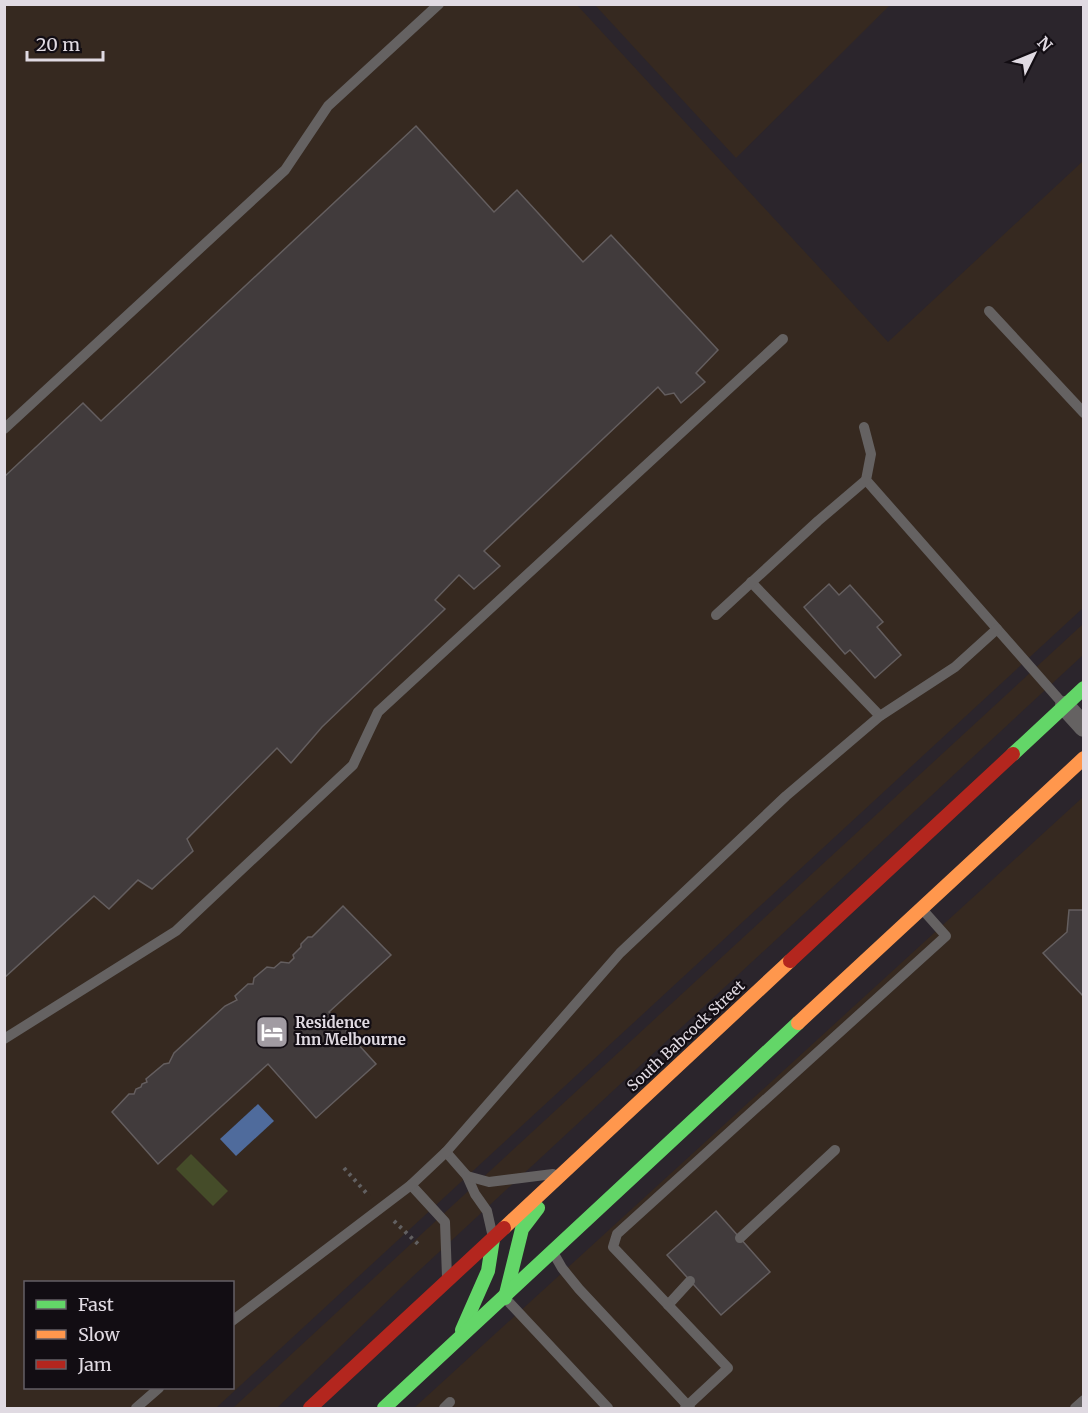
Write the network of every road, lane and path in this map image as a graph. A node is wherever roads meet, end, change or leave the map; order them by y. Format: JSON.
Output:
{"nodes":[{"id":1,"x":439,"y":4,"type":"edge"},
{"id":2,"x":989,"y":311,"type":"dead end"},
{"id":3,"x":783,"y":339,"type":"dead end"},
{"id":4,"x":1083,"y":413,"type":"edge"},
{"id":5,"x":864,"y":427,"type":"dead end"},
{"id":6,"x":4,"y":429,"type":"edge"},
{"id":7,"x":866,"y":480,"type":"junction"},
{"id":8,"x":752,"y":582,"type":"junction"},
{"id":9,"x":716,"y":615,"type":"dead end"},
{"id":10,"x":997,"y":629,"type":"junction"},
{"id":11,"x":1083,"y":688,"type":"edge"},
{"id":12,"x":1065,"y":706,"type":"junction"},
{"id":13,"x":880,"y":716,"type":"junction"},
{"id":14,"x":1083,"y":727,"type":"edge"},
{"id":15,"x":1083,"y":758,"type":"edge"},
{"id":16,"x":921,"y":909,"type":"junction"},
{"id":17,"x":4,"y":1039,"type":"edge"},
{"id":18,"x":835,"y":1150,"type":"dead end"},
{"id":19,"x":446,"y":1152,"type":"junction"},
{"id":20,"x":564,"y":1172,"type":"junction"},
{"id":21,"x":467,"y":1176,"type":"junction"},
{"id":22,"x":411,"y":1185,"type":"junction"},
{"id":23,"x":740,"y":1238,"type":"dead end"},
{"id":24,"x":493,"y":1239,"type":"junction"},
{"id":25,"x":553,"y":1253,"type":"junction"},
{"id":26,"x":447,"y":1281,"type":"junction"},
{"id":27,"x":690,"y":1281,"type":"dead end"},
{"id":28,"x":505,"y":1298,"type":"junction"},
{"id":29,"x":668,"y":1305,"type":"junction"},
{"id":30,"x":234,"y":1319,"type":"edge"},
{"id":31,"x":456,"y":1343,"type":"junction"},
{"id":32,"x":158,"y":1389,"type":"edge"},
{"id":33,"x":1083,"y":1400,"type":"edge"},
{"id":34,"x":136,"y":1408,"type":"edge"},
{"id":35,"x":310,"y":1408,"type":"edge"},
{"id":36,"x":384,"y":1408,"type":"edge"},
{"id":37,"x":608,"y":1408,"type":"edge"},
{"id":38,"x":688,"y":1408,"type":"edge"},
{"id":39,"x":1075,"y":1408,"type":"edge"}],
"edges":[{"from":1,"to":6,"type":"lane"},
{"from":2,"to":4,"type":"lane"},
{"from":3,"to":17,"type":"lane"},
{"from":5,"to":7,"type":"lane"},
{"from":7,"to":8,"type":"lane"},
{"from":7,"to":10,"type":"lane"},
{"from":8,"to":9,"type":"lane"},
{"from":8,"to":13,"type":"lane"},
{"from":10,"to":12,"type":"lane"},
{"from":10,"to":13,"type":"lane"},
{"from":11,"to":12,"type":"main road","name":"South Babcock Street"},
{"from":12,"to":14,"type":"street"},
{"from":12,"to":20,"type":"main road","name":"South Babcock Street"},
{"from":13,"to":19,"type":"lane"},
{"from":15,"to":16,"type":"main road"},
{"from":16,"to":25,"type":"main road"},
{"from":16,"to":29,"type":"lane"},
{"from":18,"to":23,"type":"lane"},
{"from":19,"to":21,"type":"lane"},
{"from":19,"to":22,"type":"lane"},
{"from":20,"to":21,"type":"lane"},
{"from":20,"to":24,"type":"main road","name":"South Babcock Street"},
{"from":20,"to":28,"type":"main road"},
{"from":21,"to":24,"type":"lane"},
{"from":22,"to":26,"type":"lane"},
{"from":22,"to":30,"type":"lane"},
{"from":24,"to":26,"type":"main road","name":"South Babcock Street"},
{"from":24,"to":31,"type":"main road"},
{"from":25,"to":28,"type":"main road"},
{"from":25,"to":38,"type":"lane"},
{"from":26,"to":35,"type":"main road","name":"South Babcock Street"},
{"from":27,"to":29,"type":"lane"},
{"from":28,"to":31,"type":"main road"},
{"from":28,"to":37,"type":"lane"},
{"from":29,"to":38,"type":"lane"},
{"from":31,"to":36,"type":"main road"},
{"from":32,"to":34,"type":"lane"},
{"from":33,"to":39,"type":"lane"}]}
